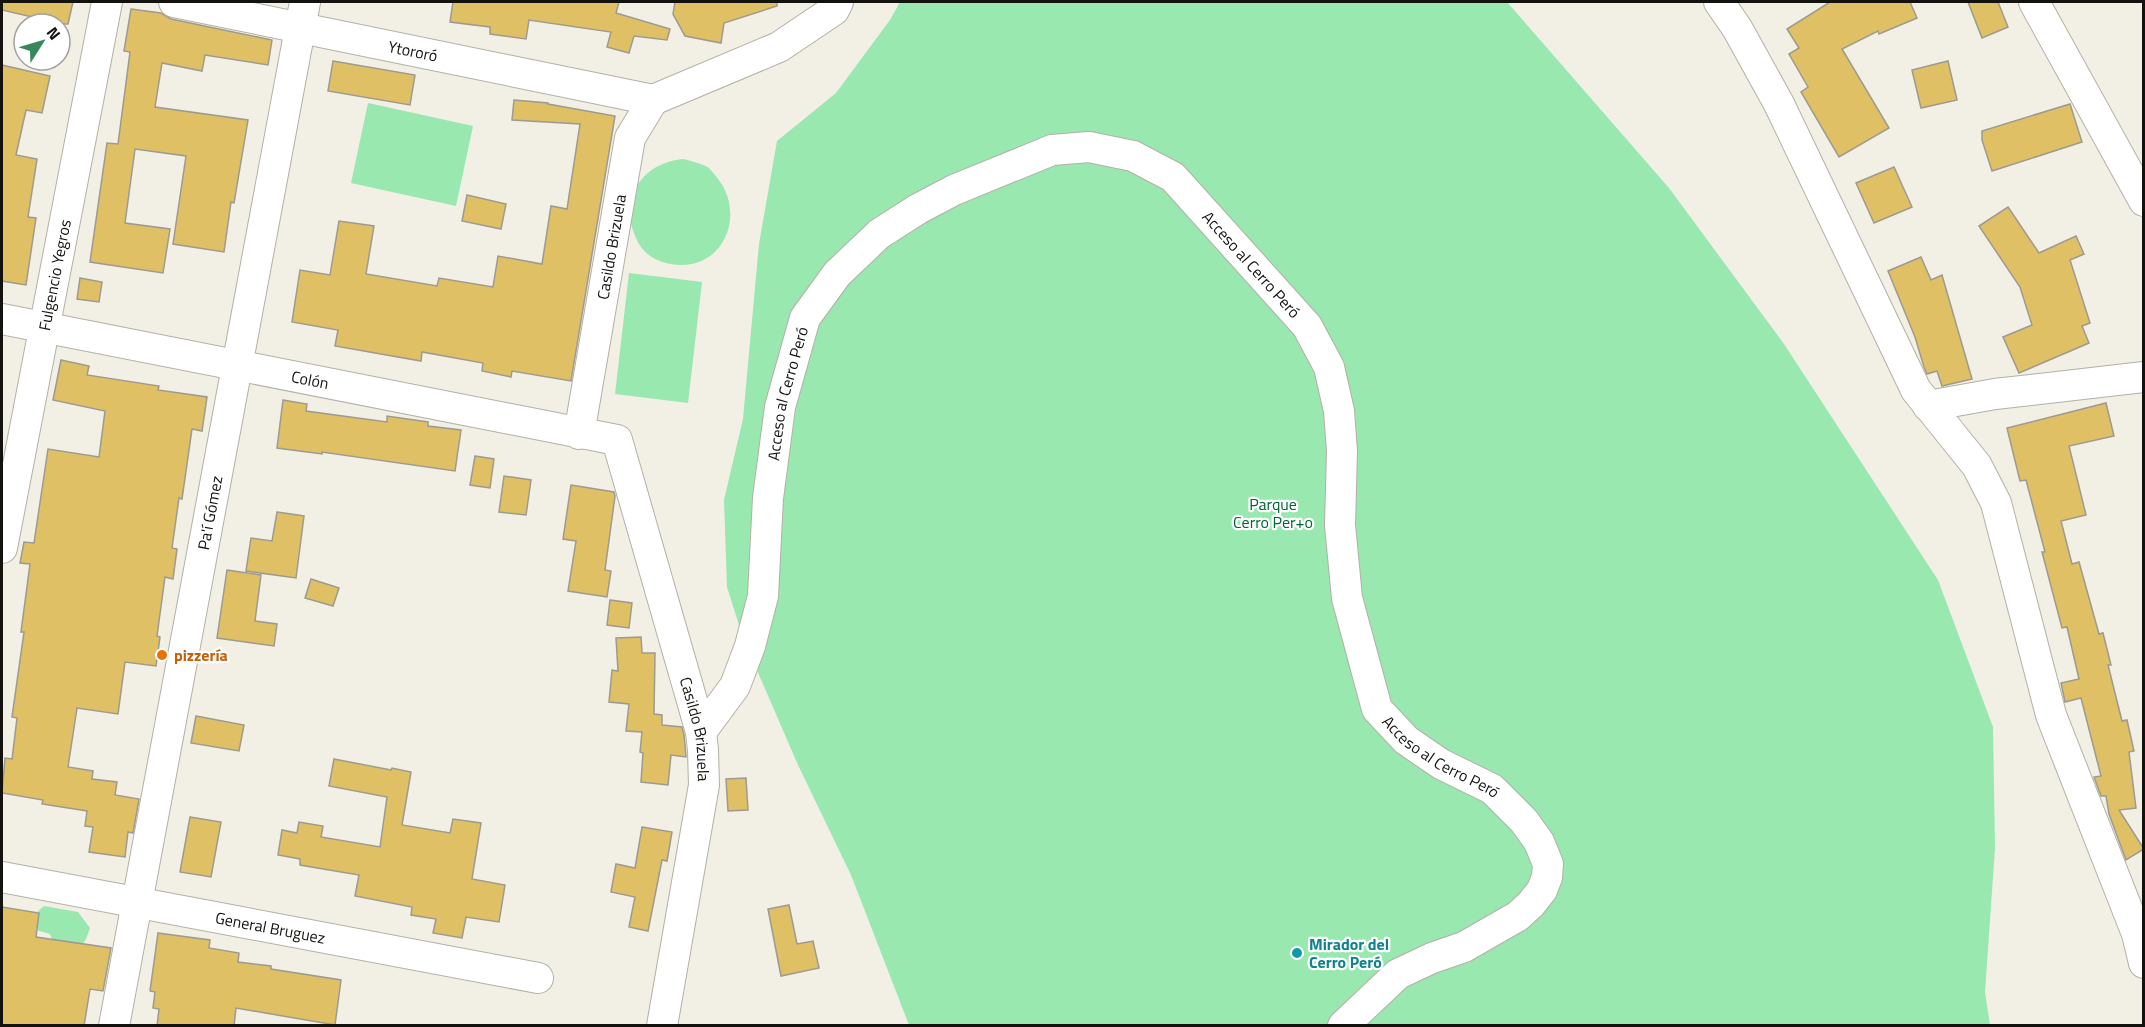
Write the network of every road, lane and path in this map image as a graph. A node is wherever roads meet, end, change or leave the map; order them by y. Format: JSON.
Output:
{"nodes":[{"id":1,"x":107,"y":2,"type":"edge"},
{"id":2,"x":174,"y":2,"type":"edge"},
{"id":3,"x":838,"y":2,"type":"edge"},
{"id":4,"x":1719,"y":2,"type":"edge"},
{"id":5,"x":2034,"y":2,"type":"edge"},
{"id":6,"x":302,"y":14,"type":"edge"},
{"id":7,"x":653,"y":100,"type":"junction"},
{"id":8,"x":2144,"y":201,"type":"edge"},
{"id":9,"x":2,"y":319,"type":"edge"},
{"id":10,"x":44,"y":327,"type":"junction"},
{"id":11,"x":237,"y":366,"type":"junction"},
{"id":12,"x":2144,"y":377,"type":"edge"},
{"id":13,"x":1928,"y":406,"type":"junction"},
{"id":14,"x":579,"y":434,"type":"junction"},
{"id":15,"x":617,"y":440,"type":"joint"},
{"id":16,"x":2,"y":549,"type":"edge"},
{"id":17,"x":701,"y":732,"type":"junction"},
{"id":18,"x":2,"y":877,"type":"edge"},
{"id":19,"x":137,"y":903,"type":"junction"},
{"id":20,"x":2144,"y":963,"type":"edge"},
{"id":21,"x":538,"y":978,"type":"dead end"},
{"id":22,"x":114,"y":1026,"type":"edge"},
{"id":23,"x":662,"y":1026,"type":"edge"},
{"id":24,"x":1343,"y":1026,"type":"edge"}],
"edges":[{"from":1,"to":10,"type":"street","name":"Fulgencio Yegros"},
{"from":2,"to":6,"type":"street","name":"Ytororó"},
{"from":3,"to":7,"type":"street"},
{"from":4,"to":13,"type":"street"},
{"from":5,"to":8,"type":"street"},
{"from":6,"to":7,"type":"street","name":"Ytororó"},
{"from":6,"to":11,"type":"street","name":"Pa'í Gómez"},
{"from":7,"to":14,"type":"street","name":"Casildo Brizuela"},
{"from":9,"to":10,"type":"street","name":"Colón"},
{"from":10,"to":11,"type":"street","name":"Colón"},
{"from":10,"to":16,"type":"street","name":"Fulgencio Yegros"},
{"from":11,"to":14,"type":"street","name":"Colón"},
{"from":11,"to":19,"type":"street","name":"Pa'í Gómez"},
{"from":12,"to":13,"type":"street"},
{"from":13,"to":20,"type":"street"},
{"from":14,"to":15,"type":"street","name":"Colón"},
{"from":15,"to":17,"type":"street","name":"Casildo Brizuela"},
{"from":17,"to":23,"type":"street","name":"Casildo Brizuela"},
{"from":17,"to":24,"type":"street","name":"Acceso al Cerro Peró"},
{"from":18,"to":19,"type":"street","name":"General Bruguez"},
{"from":19,"to":21,"type":"street","name":"General Bruguez"},
{"from":19,"to":22,"type":"street","name":"Pa'í Gómez"}]}
